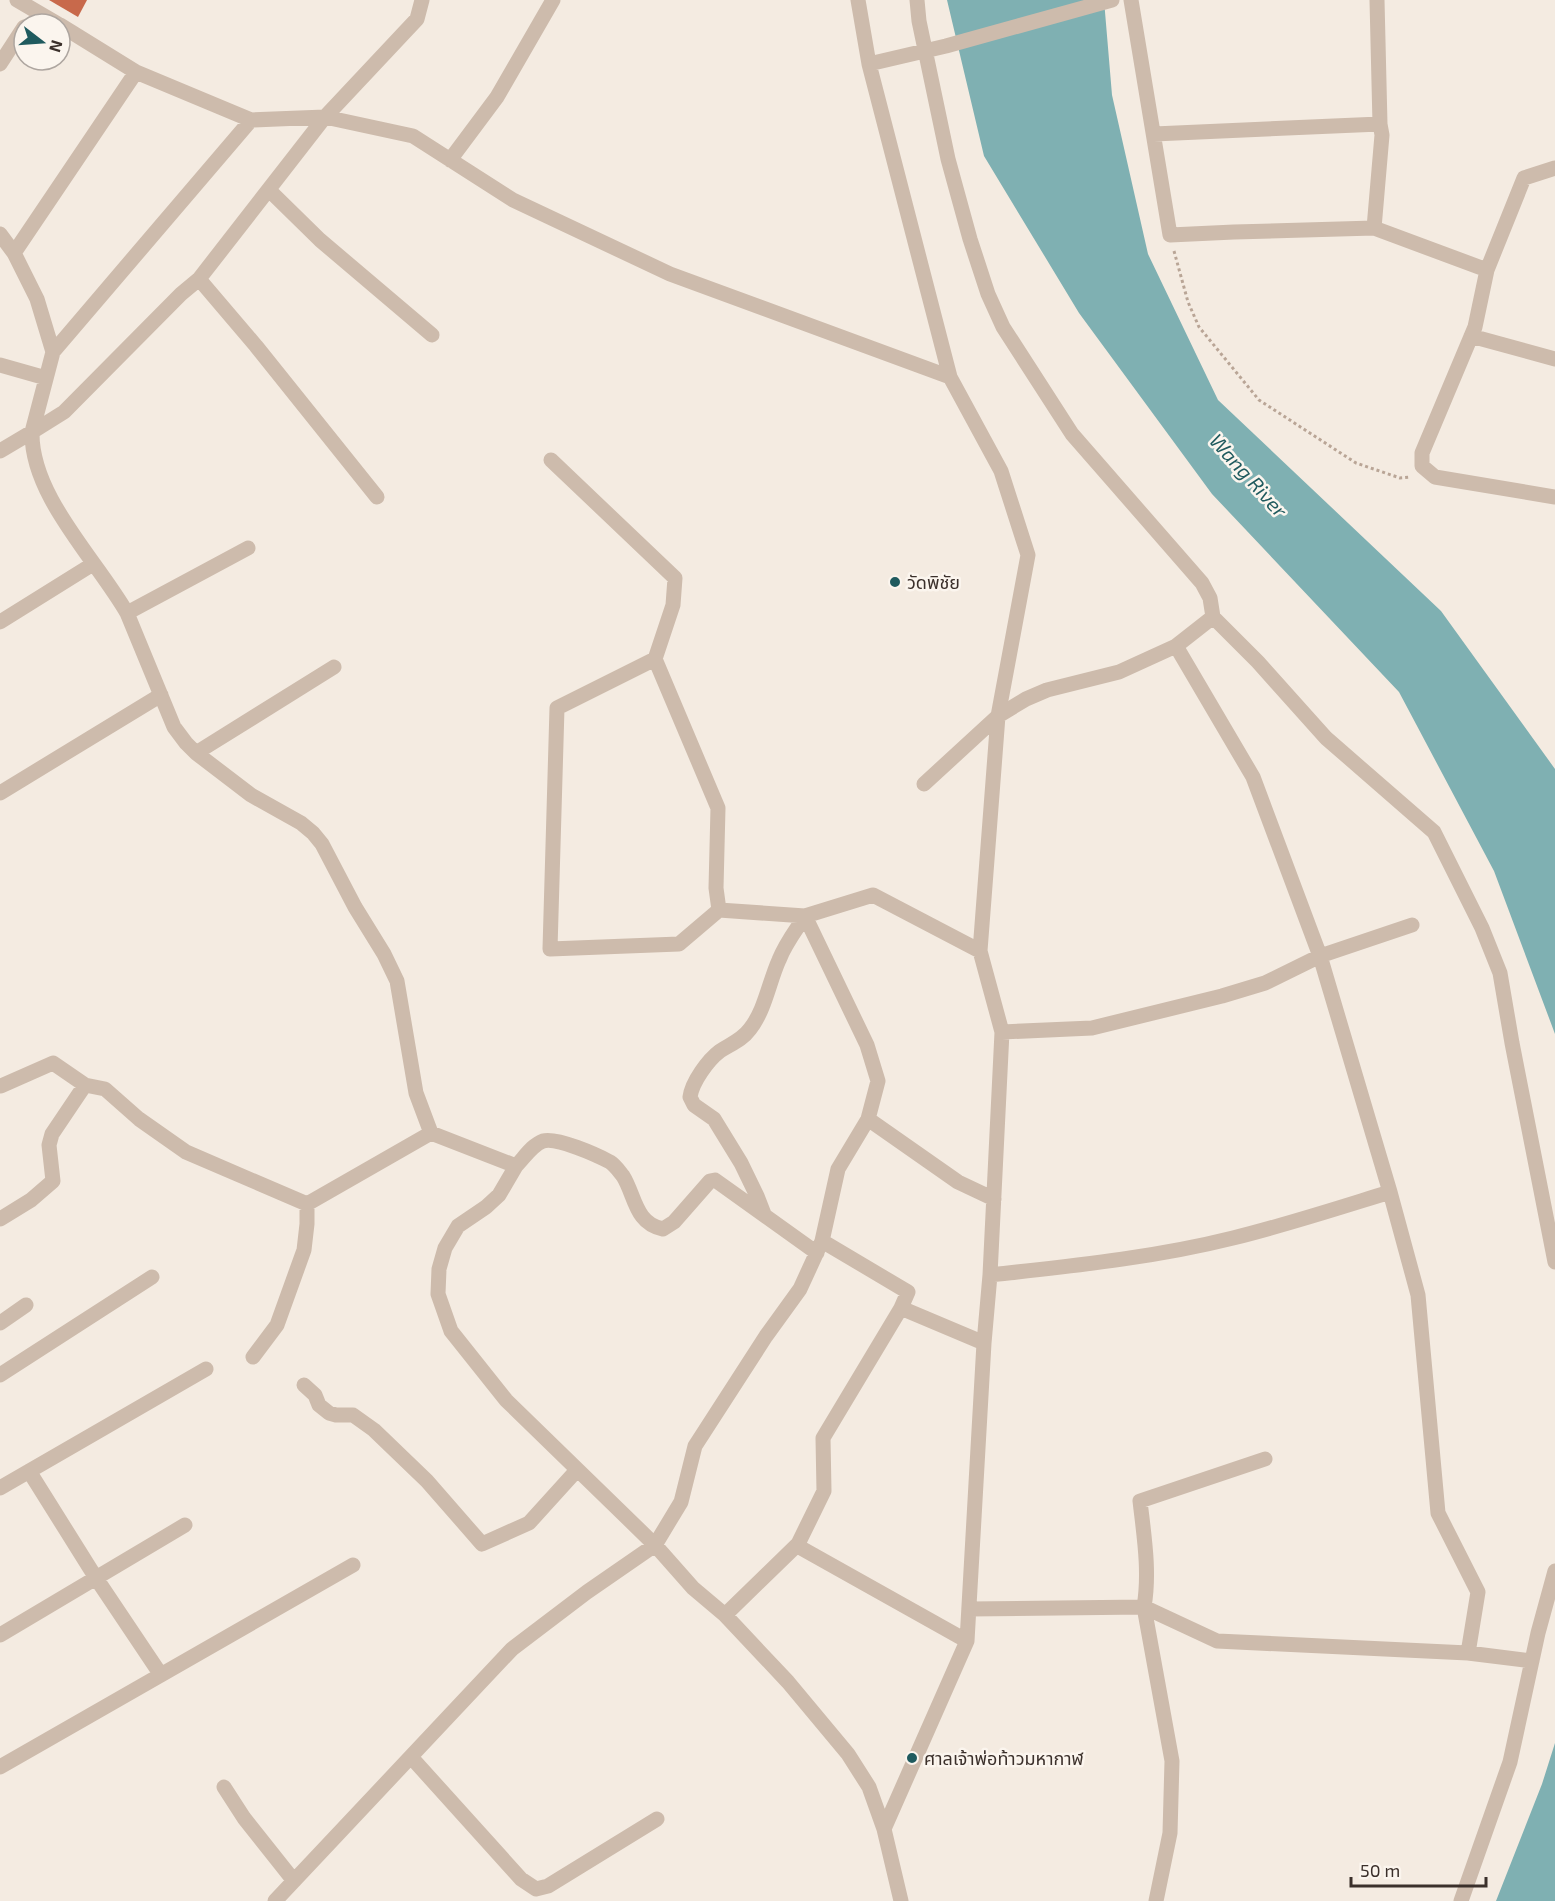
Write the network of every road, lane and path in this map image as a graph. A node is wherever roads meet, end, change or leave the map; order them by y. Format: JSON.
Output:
{"nodes":[{"id":1,"x":17,"y":0,"type":"edge"},
{"id":2,"x":422,"y":0,"type":"edge"},
{"id":3,"x":553,"y":0,"type":"edge"},
{"id":4,"x":858,"y":0,"type":"edge"},
{"id":5,"x":917,"y":0,"type":"edge"},
{"id":6,"x":1112,"y":0,"type":"edge"},
{"id":7,"x":1131,"y":0,"type":"edge"},
{"id":8,"x":1377,"y":0,"type":"edge"},
{"id":9,"x":35,"y":10,"type":"joint"},
{"id":10,"x":38,"y":12,"type":"edge"},
{"id":11,"x":72,"y":33,"type":"edge"},
{"id":12,"x":12,"y":46,"type":"edge"},
{"id":13,"x":0,"y":64,"type":"edge"},
{"id":14,"x":869,"y":64,"type":"junction"},
{"id":15,"x":136,"y":72,"type":"junction"},
{"id":16,"x":326,"y":117,"type":"junction"},
{"id":17,"x":251,"y":120,"type":"junction"},
{"id":18,"x":1380,"y":124,"type":"junction"},
{"id":19,"x":1155,"y":134,"type":"junction"},
{"id":20,"x":450,"y":160,"type":"junction"},
{"id":21,"x":1555,"y":168,"type":"edge"},
{"id":22,"x":269,"y":190,"type":"junction"},
{"id":23,"x":1374,"y":228,"type":"junction"},
{"id":24,"x":0,"y":234,"type":"edge"},
{"id":25,"x":1170,"y":235,"type":"junction"},
{"id":26,"x":14,"y":253,"type":"junction"},
{"id":27,"x":1487,"y":270,"type":"junction"},
{"id":28,"x":199,"y":279,"type":"junction"},
{"id":29,"x":432,"y":335,"type":"dead end"},
{"id":30,"x":1471,"y":336,"type":"junction"},
{"id":31,"x":53,"y":352,"type":"junction"},
{"id":32,"x":1555,"y":359,"type":"edge"},
{"id":33,"x":0,"y":365,"type":"edge"},
{"id":34,"x":951,"y":377,"type":"junction"},
{"id":35,"x":46,"y":378,"type":"junction"},
{"id":36,"x":32,"y":432,"type":"junction"},
{"id":37,"x":0,"y":452,"type":"edge"},
{"id":38,"x":551,"y":460,"type":"dead end"},
{"id":39,"x":1435,"y":477,"type":"junction"},
{"id":40,"x":377,"y":497,"type":"dead end"},
{"id":41,"x":1555,"y":497,"type":"edge"},
{"id":42,"x":248,"y":548,"type":"dead end"},
{"id":43,"x":93,"y":564,"type":"junction"},
{"id":44,"x":127,"y":613,"type":"junction"},
{"id":45,"x":1213,"y":617,"type":"junction"},
{"id":46,"x":0,"y":622,"type":"edge"},
{"id":47,"x":1176,"y":646,"type":"junction"},
{"id":48,"x":655,"y":659,"type":"junction"},
{"id":49,"x":334,"y":667,"type":"dead end"},
{"id":50,"x":161,"y":695,"type":"junction"},
{"id":51,"x":998,"y":716,"type":"junction"},
{"id":52,"x":196,"y":753,"type":"junction"},
{"id":53,"x":924,"y":784,"type":"dead end"},
{"id":54,"x":0,"y":792,"type":"edge"},
{"id":55,"x":719,"y":910,"type":"junction"},
{"id":56,"x":805,"y":916,"type":"junction"},
{"id":57,"x":1412,"y":925,"type":"dead end"},
{"id":58,"x":980,"y":951,"type":"junction"},
{"id":59,"x":1320,"y":956,"type":"junction"},
{"id":60,"x":1002,"y":1032,"type":"junction"},
{"id":61,"x":0,"y":1085,"type":"edge"},
{"id":62,"x":85,"y":1085,"type":"junction"},
{"id":63,"x":0,"y":1098,"type":"edge"},
{"id":64,"x":868,"y":1119,"type":"junction"},
{"id":65,"x":431,"y":1133,"type":"junction"},
{"id":66,"x":516,"y":1166,"type":"junction"},
{"id":67,"x":1390,"y":1192,"type":"junction"},
{"id":68,"x":993,"y":1199,"type":"junction"},
{"id":69,"x":307,"y":1204,"type":"junction"},
{"id":70,"x":764,"y":1214,"type":"junction"},
{"id":71,"x":0,"y":1219,"type":"edge"},
{"id":72,"x":820,"y":1247,"type":"junction"},
{"id":73,"x":1555,"y":1262,"type":"edge"},
{"id":74,"x":990,"y":1275,"type":"junction"},
{"id":75,"x":152,"y":1277,"type":"dead end"},
{"id":76,"x":26,"y":1305,"type":"dead end"},
{"id":77,"x":901,"y":1308,"type":"junction"},
{"id":78,"x":0,"y":1323,"type":"edge"},
{"id":79,"x":984,"y":1343,"type":"junction"},
{"id":80,"x":253,"y":1357,"type":"dead end"},
{"id":81,"x":207,"y":1369,"type":"dead end"},
{"id":82,"x":0,"y":1375,"type":"edge"},
{"id":83,"x":304,"y":1385,"type":"dead end"},
{"id":84,"x":1265,"y":1459,"type":"dead end"},
{"id":85,"x":577,"y":1470,"type":"junction"},
{"id":86,"x":29,"y":1471,"type":"junction"},
{"id":87,"x":0,"y":1488,"type":"edge"},
{"id":88,"x":185,"y":1525,"type":"dead end"},
{"id":89,"x":798,"y":1544,"type":"junction"},
{"id":90,"x":656,"y":1545,"type":"junction"},
{"id":91,"x":353,"y":1565,"type":"dead end"},
{"id":92,"x":1555,"y":1571,"type":"edge"},
{"id":93,"x":96,"y":1578,"type":"junction"},
{"id":94,"x":1144,"y":1606,"type":"junction"},
{"id":95,"x":969,"y":1609,"type":"junction"},
{"id":96,"x":725,"y":1615,"type":"junction"},
{"id":97,"x":0,"y":1635,"type":"edge"},
{"id":98,"x":967,"y":1641,"type":"junction"},
{"id":99,"x":1468,"y":1653,"type":"junction"},
{"id":100,"x":1532,"y":1661,"type":"junction"},
{"id":101,"x":161,"y":1675,"type":"junction"},
{"id":102,"x":411,"y":1757,"type":"junction"},
{"id":103,"x":0,"y":1767,"type":"edge"},
{"id":104,"x":224,"y":1787,"type":"dead end"},
{"id":105,"x":657,"y":1819,"type":"dead end"},
{"id":106,"x":884,"y":1828,"type":"junction"},
{"id":107,"x":294,"y":1881,"type":"junction"},
{"id":108,"x":275,"y":1901,"type":"edge"},
{"id":109,"x":901,"y":1901,"type":"edge"},
{"id":110,"x":1156,"y":1901,"type":"edge"},
{"id":111,"x":1461,"y":1901,"type":"edge"}],
"edges":[{"from":1,"to":9,"type":"street"},
{"from":2,"to":16,"type":"street"},
{"from":3,"to":20,"type":"street"},
{"from":4,"to":14,"type":"street"},
{"from":5,"to":45,"type":"street"},
{"from":6,"to":14,"type":"street"},
{"from":7,"to":19,"type":"street"},
{"from":8,"to":18,"type":"street"},
{"from":9,"to":10,"type":"street"},
{"from":11,"to":15,"type":"street"},
{"from":12,"to":13,"type":"street"},
{"from":14,"to":34,"type":"street"},
{"from":15,"to":17,"type":"street"},
{"from":15,"to":26,"type":"street"},
{"from":16,"to":17,"type":"street"},
{"from":16,"to":20,"type":"street"},
{"from":16,"to":22,"type":"street"},
{"from":17,"to":31,"type":"street"},
{"from":18,"to":19,"type":"street"},
{"from":18,"to":23,"type":"street"},
{"from":19,"to":25,"type":"street"},
{"from":20,"to":34,"type":"street"},
{"from":21,"to":27,"type":"street"},
{"from":22,"to":28,"type":"street"},
{"from":22,"to":29,"type":"street"},
{"from":23,"to":25,"type":"street"},
{"from":23,"to":27,"type":"street"},
{"from":24,"to":26,"type":"street"},
{"from":25,"to":39,"type":"path"},
{"from":26,"to":31,"type":"street"},
{"from":27,"to":30,"type":"street"},
{"from":28,"to":36,"type":"street"},
{"from":28,"to":40,"type":"street"},
{"from":30,"to":32,"type":"street"},
{"from":30,"to":39,"type":"street"},
{"from":31,"to":35,"type":"street"},
{"from":33,"to":35,"type":"street"},
{"from":34,"to":51,"type":"street"},
{"from":35,"to":36,"type":"street"},
{"from":36,"to":37,"type":"street"},
{"from":36,"to":43,"type":"street"},
{"from":38,"to":48,"type":"street"},
{"from":39,"to":41,"type":"street"},
{"from":42,"to":44,"type":"street"},
{"from":43,"to":44,"type":"street"},
{"from":43,"to":46,"type":"street"},
{"from":44,"to":50,"type":"street"},
{"from":45,"to":47,"type":"street"},
{"from":45,"to":73,"type":"street"},
{"from":47,"to":51,"type":"street"},
{"from":47,"to":59,"type":"street"},
{"from":48,"to":55,"type":"street"},
{"from":48,"to":55,"type":"street"},
{"from":49,"to":52,"type":"street"},
{"from":50,"to":52,"type":"street"},
{"from":50,"to":54,"type":"street"},
{"from":51,"to":53,"type":"street"},
{"from":51,"to":58,"type":"street"},
{"from":52,"to":65,"type":"street"},
{"from":55,"to":56,"type":"street"},
{"from":56,"to":58,"type":"street"},
{"from":56,"to":64,"type":"street"},
{"from":56,"to":70,"type":"street"},
{"from":57,"to":59,"type":"street"},
{"from":58,"to":60,"type":"street"},
{"from":59,"to":60,"type":"street"},
{"from":59,"to":67,"type":"street"},
{"from":60,"to":68,"type":"street"},
{"from":61,"to":62,"type":"street"},
{"from":61,"to":63,"type":"street"},
{"from":62,"to":69,"type":"street"},
{"from":62,"to":71,"type":"street"},
{"from":64,"to":68,"type":"street"},
{"from":64,"to":72,"type":"street"},
{"from":65,"to":66,"type":"street"},
{"from":65,"to":69,"type":"street"},
{"from":66,"to":70,"type":"street"},
{"from":66,"to":85,"type":"street"},
{"from":67,"to":74,"type":"street"},
{"from":67,"to":99,"type":"street"},
{"from":68,"to":74,"type":"street"},
{"from":69,"to":80,"type":"street"},
{"from":70,"to":72,"type":"street"},
{"from":72,"to":77,"type":"street"},
{"from":72,"to":90,"type":"street"},
{"from":74,"to":79,"type":"street"},
{"from":75,"to":82,"type":"street"},
{"from":76,"to":78,"type":"street"},
{"from":77,"to":79,"type":"street"},
{"from":77,"to":89,"type":"street"},
{"from":79,"to":95,"type":"street"},
{"from":81,"to":86,"type":"street"},
{"from":83,"to":85,"type":"street"},
{"from":84,"to":94,"type":"street"},
{"from":85,"to":90,"type":"street"},
{"from":86,"to":87,"type":"street"},
{"from":86,"to":93,"type":"street"},
{"from":88,"to":93,"type":"street"},
{"from":89,"to":96,"type":"street"},
{"from":89,"to":98,"type":"street"},
{"from":90,"to":96,"type":"street"},
{"from":90,"to":102,"type":"street"},
{"from":91,"to":101,"type":"street"},
{"from":92,"to":100,"type":"street"},
{"from":93,"to":97,"type":"street"},
{"from":93,"to":101,"type":"street"},
{"from":94,"to":95,"type":"street"},
{"from":94,"to":99,"type":"street"},
{"from":94,"to":110,"type":"street"},
{"from":95,"to":98,"type":"street"},
{"from":96,"to":106,"type":"street"},
{"from":98,"to":106,"type":"street"},
{"from":99,"to":100,"type":"street"},
{"from":100,"to":111,"type":"street"},
{"from":101,"to":103,"type":"street"},
{"from":102,"to":105,"type":"street"},
{"from":102,"to":107,"type":"street"},
{"from":104,"to":107,"type":"street"},
{"from":106,"to":109,"type":"street"},
{"from":107,"to":108,"type":"street"}]}
